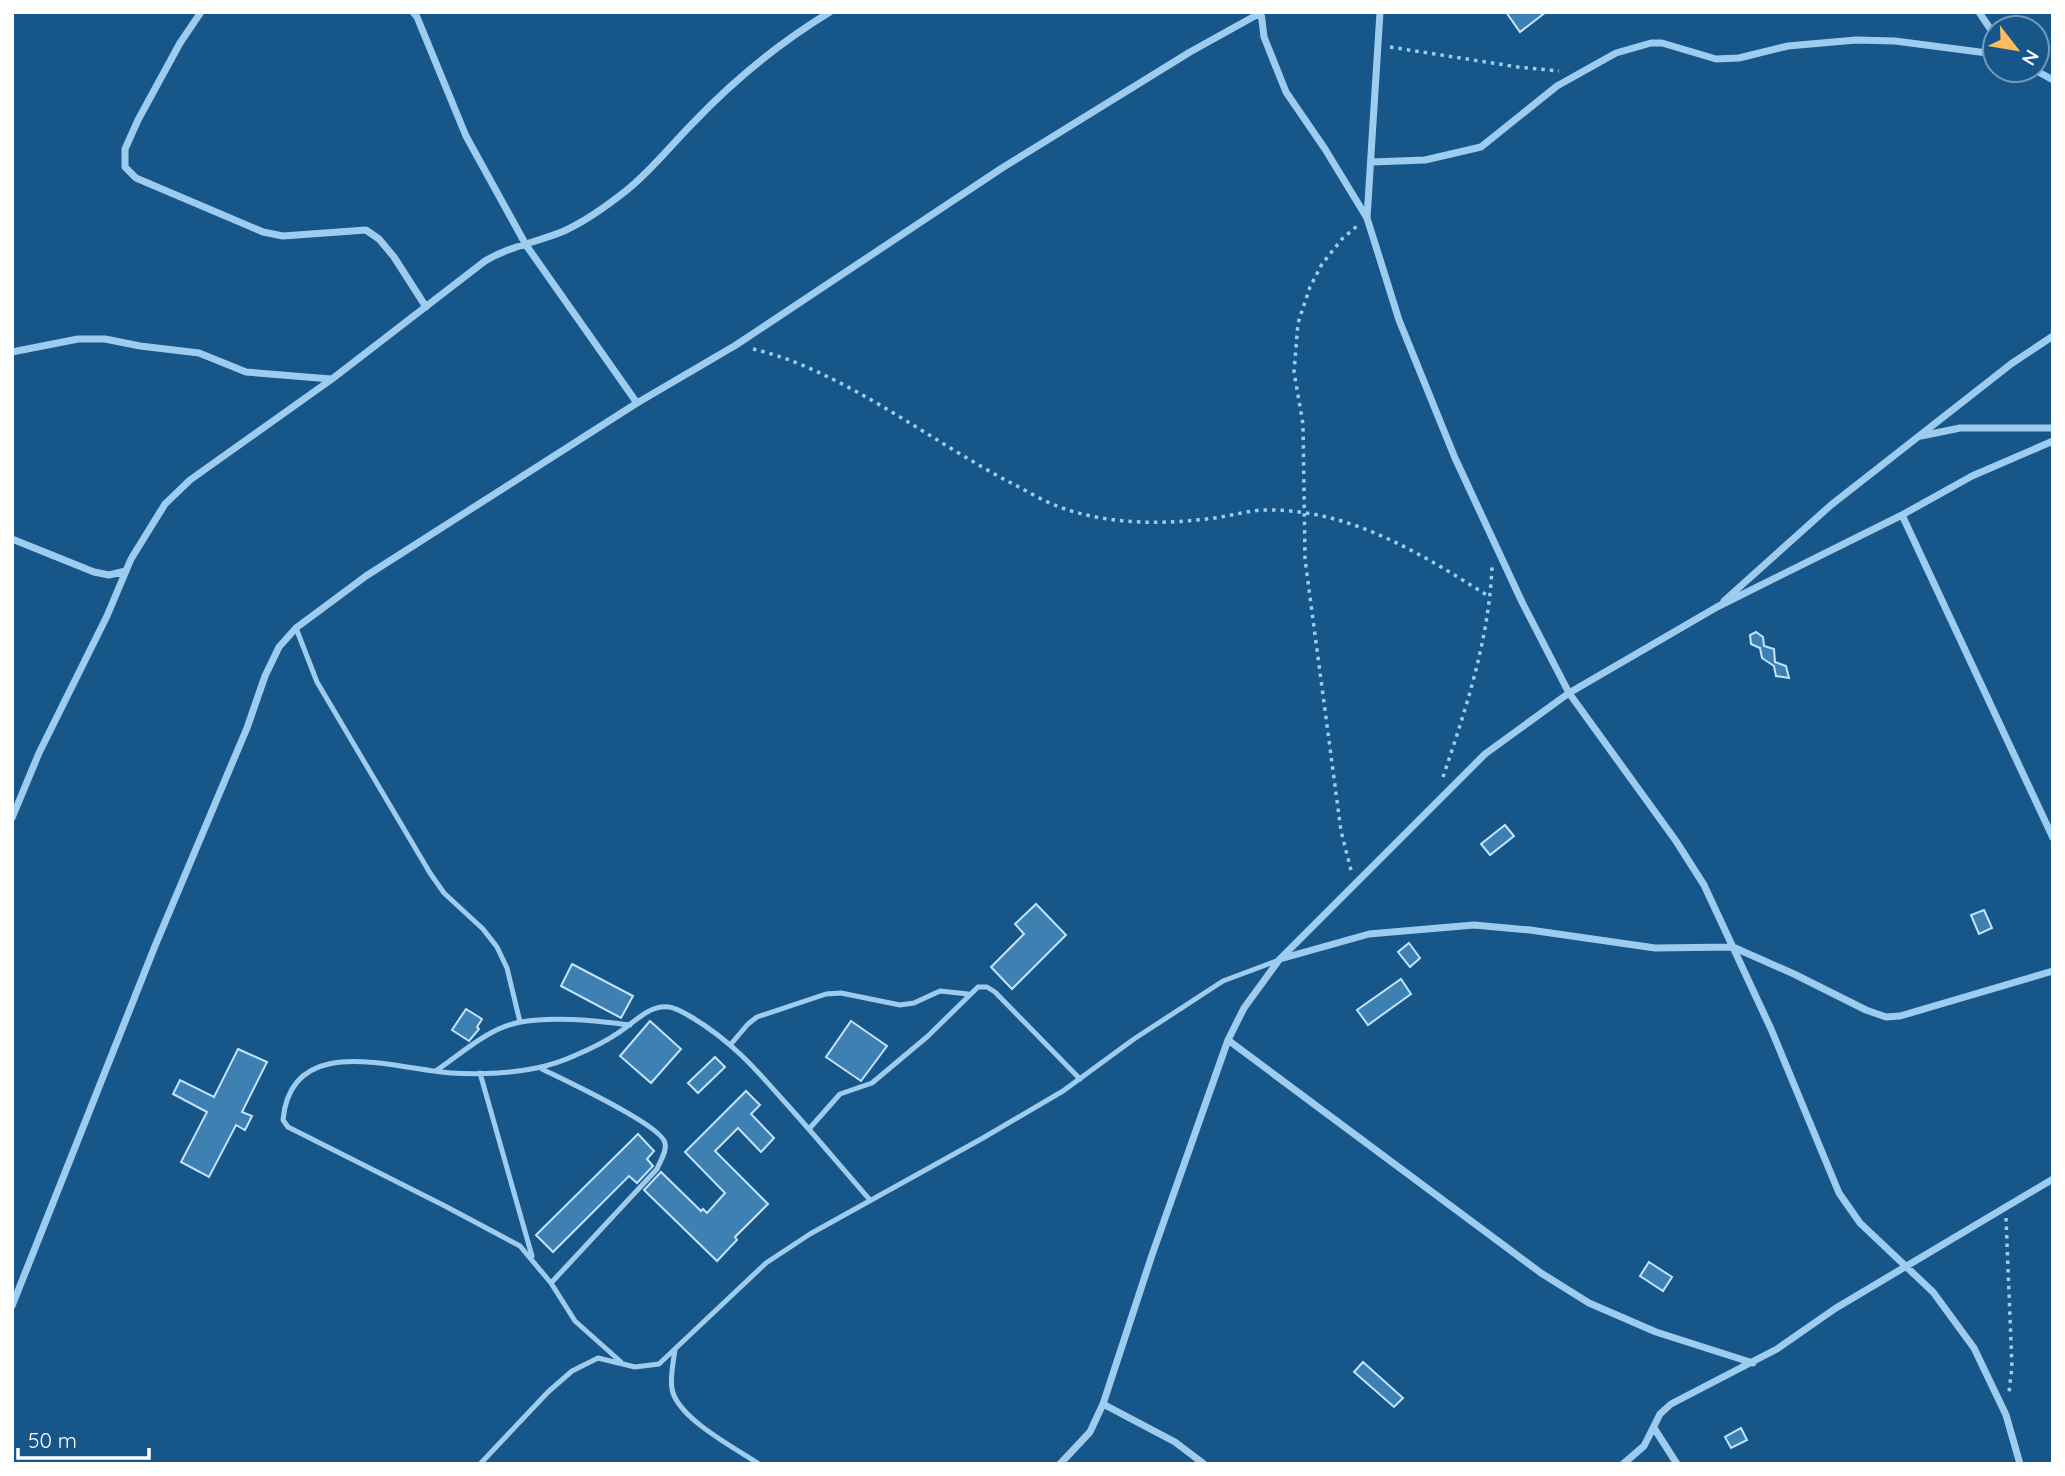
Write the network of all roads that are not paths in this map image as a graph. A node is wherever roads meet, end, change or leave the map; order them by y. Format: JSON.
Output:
{"nodes":[{"id":1,"x":201,"y":12,"type":"edge"},
{"id":2,"x":413,"y":12,"type":"edge"},
{"id":3,"x":830,"y":12,"type":"edge"},
{"id":4,"x":1261,"y":12,"type":"edge"},
{"id":5,"x":1380,"y":12,"type":"edge"},
{"id":6,"x":1981,"y":52,"type":"edge"},
{"id":7,"x":1372,"y":162,"type":"junction"},
{"id":8,"x":1367,"y":219,"type":"junction"},
{"id":9,"x":526,"y":245,"type":"junction"},
{"id":10,"x":426,"y":307,"type":"junction"},
{"id":11,"x":2053,"y":336,"type":"edge"},
{"id":12,"x":12,"y":352,"type":"edge"},
{"id":13,"x":332,"y":379,"type":"junction"},
{"id":14,"x":637,"y":403,"type":"junction"},
{"id":15,"x":2053,"y":428,"type":"edge"},
{"id":16,"x":1917,"y":437,"type":"junction"},
{"id":17,"x":2053,"y":441,"type":"edge"},
{"id":18,"x":1902,"y":515,"type":"junction"},
{"id":19,"x":12,"y":539,"type":"edge"},
{"id":20,"x":126,"y":571,"type":"junction"},
{"id":21,"x":1717,"y":607,"type":"junction"},
{"id":22,"x":296,"y":628,"type":"junction"},
{"id":23,"x":1569,"y":693,"type":"junction"},
{"id":24,"x":12,"y":818,"type":"edge"},
{"id":25,"x":2053,"y":838,"type":"edge"},
{"id":26,"x":1733,"y":947,"type":"junction"},
{"id":27,"x":1279,"y":960,"type":"junction"},
{"id":28,"x":2053,"y":971,"type":"edge"},
{"id":29,"x":968,"y":994,"type":"junction"},
{"id":30,"x":520,"y":1022,"type":"junction"},
{"id":31,"x":630,"y":1025,"type":"junction"},
{"id":32,"x":1227,"y":1040,"type":"junction"},
{"id":33,"x":731,"y":1044,"type":"junction"},
{"id":34,"x":542,"y":1069,"type":"junction"},
{"id":35,"x":436,"y":1071,"type":"junction"},
{"id":36,"x":480,"y":1073,"type":"junction"},
{"id":37,"x":1080,"y":1079,"type":"junction"},
{"id":38,"x":809,"y":1129,"type":"junction"},
{"id":39,"x":2053,"y":1179,"type":"edge"},
{"id":40,"x":870,"y":1200,"type":"junction"},
{"id":41,"x":533,"y":1259,"type":"junction"},
{"id":42,"x":1906,"y":1268,"type":"junction"},
{"id":43,"x":551,"y":1283,"type":"junction"},
{"id":44,"x":12,"y":1306,"type":"edge"},
{"id":45,"x":676,"y":1350,"type":"junction"},
{"id":46,"x":621,"y":1362,"type":"junction"},
{"id":47,"x":1753,"y":1363,"type":"junction"},
{"id":48,"x":1103,"y":1404,"type":"junction"},
{"id":49,"x":1654,"y":1428,"type":"junction"},
{"id":50,"x":480,"y":1464,"type":"edge"},
{"id":51,"x":759,"y":1464,"type":"edge"},
{"id":52,"x":1060,"y":1464,"type":"edge"},
{"id":53,"x":1204,"y":1464,"type":"edge"},
{"id":54,"x":1623,"y":1464,"type":"edge"},
{"id":55,"x":1677,"y":1464,"type":"edge"},
{"id":56,"x":2020,"y":1464,"type":"edge"}],
"edges":[{"from":1,"to":10,"type":"street"},
{"from":2,"to":9,"type":"street"},
{"from":3,"to":9,"type":"street"},
{"from":4,"to":8,"type":"street"},
{"from":4,"to":14,"type":"street"},
{"from":5,"to":7,"type":"street"},
{"from":6,"to":7,"type":"street"},
{"from":7,"to":8,"type":"street"},
{"from":8,"to":23,"type":"street"},
{"from":9,"to":10,"type":"street"},
{"from":9,"to":14,"type":"street"},
{"from":10,"to":13,"type":"street"},
{"from":11,"to":16,"type":"street"},
{"from":12,"to":13,"type":"street"},
{"from":13,"to":20,"type":"street"},
{"from":14,"to":22,"type":"street"},
{"from":15,"to":16,"type":"street"},
{"from":16,"to":21,"type":"street"},
{"from":17,"to":18,"type":"street"},
{"from":18,"to":21,"type":"street"},
{"from":18,"to":25,"type":"street"},
{"from":19,"to":20,"type":"street"},
{"from":20,"to":24,"type":"street"},
{"from":21,"to":23,"type":"street"},
{"from":22,"to":30,"type":"lane"},
{"from":22,"to":44,"type":"street"},
{"from":23,"to":26,"type":"street"},
{"from":23,"to":27,"type":"street"},
{"from":26,"to":27,"type":"street"},
{"from":26,"to":28,"type":"street"},
{"from":26,"to":42,"type":"street"},
{"from":27,"to":32,"type":"street"},
{"from":27,"to":37,"type":"lane"},
{"from":29,"to":33,"type":"lane"},
{"from":29,"to":37,"type":"lane"},
{"from":29,"to":38,"type":"lane"},
{"from":30,"to":31,"type":"lane"},
{"from":30,"to":35,"type":"lane"},
{"from":31,"to":33,"type":"lane"},
{"from":31,"to":34,"type":"lane"},
{"from":32,"to":47,"type":"street"},
{"from":32,"to":48,"type":"street"},
{"from":33,"to":38,"type":"lane"},
{"from":34,"to":36,"type":"lane"},
{"from":34,"to":43,"type":"lane"},
{"from":35,"to":36,"type":"lane"},
{"from":35,"to":41,"type":"lane"},
{"from":36,"to":41,"type":"lane"},
{"from":37,"to":40,"type":"lane"},
{"from":38,"to":40,"type":"lane"},
{"from":39,"to":42,"type":"street"},
{"from":40,"to":45,"type":"lane"},
{"from":41,"to":43,"type":"lane"},
{"from":42,"to":47,"type":"street"},
{"from":42,"to":56,"type":"street"},
{"from":43,"to":46,"type":"lane"},
{"from":45,"to":46,"type":"lane"},
{"from":45,"to":51,"type":"lane"},
{"from":46,"to":50,"type":"lane"},
{"from":47,"to":49,"type":"street"},
{"from":48,"to":52,"type":"street"},
{"from":48,"to":53,"type":"street"},
{"from":49,"to":54,"type":"street"},
{"from":49,"to":55,"type":"street"}]}
